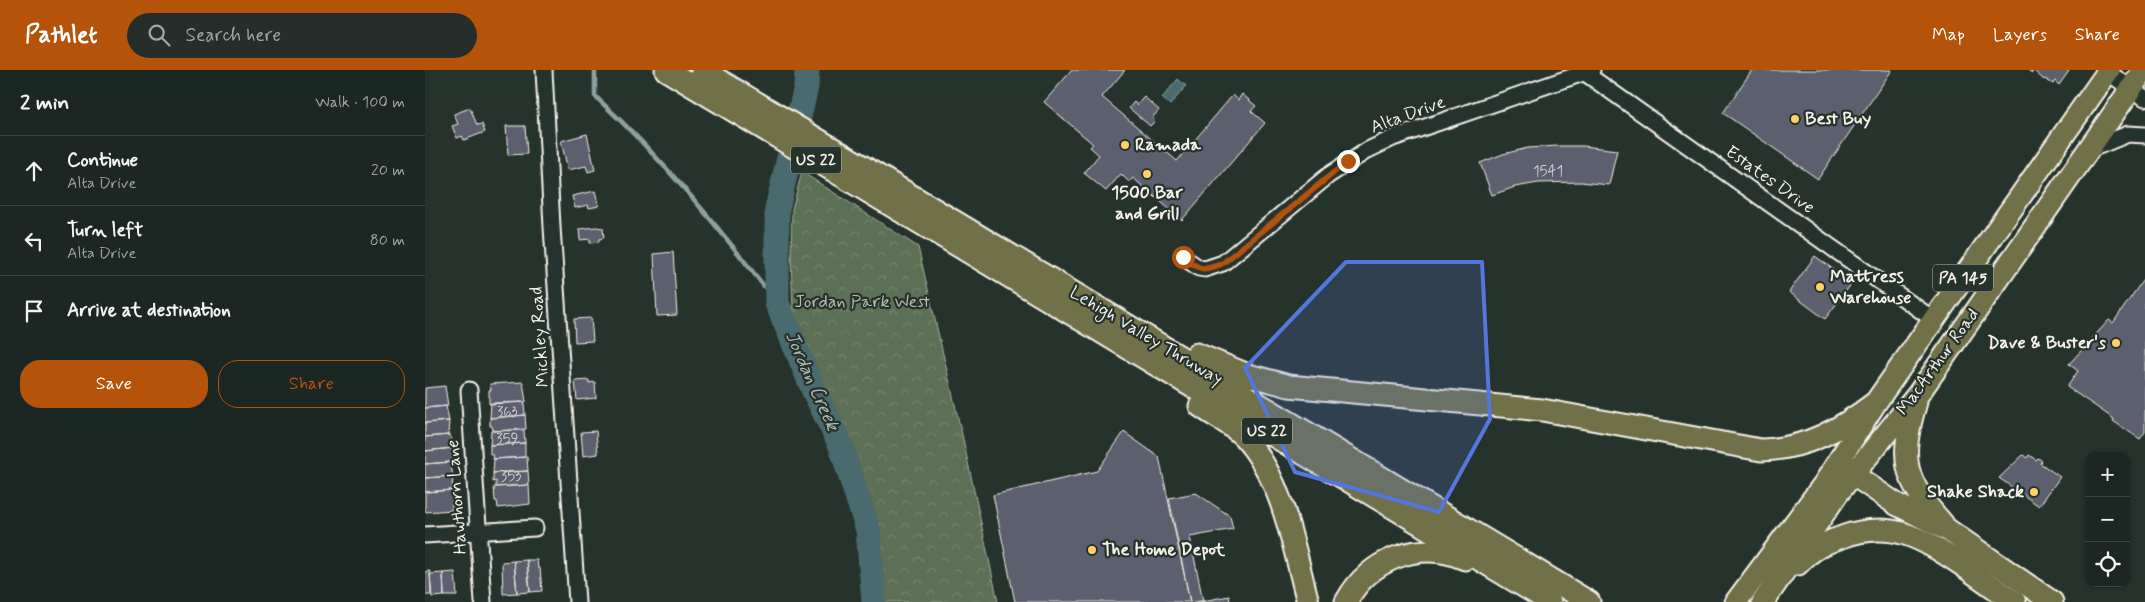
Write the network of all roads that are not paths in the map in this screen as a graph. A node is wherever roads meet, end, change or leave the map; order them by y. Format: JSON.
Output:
{"nodes":[{"id":1,"x":545,"y":70,"type":"edge"},
{"id":2,"x":667,"y":70,"type":"edge"},
{"id":3,"x":702,"y":70,"type":"edge"},
{"id":4,"x":2144,"y":70,"type":"edge"},
{"id":5,"x":1589,"y":71,"type":"edge"},
{"id":6,"x":2108,"y":71,"type":"edge"},
{"id":7,"x":2138,"y":93,"type":"edge"},
{"id":8,"x":748,"y":108,"type":"junction"},
{"id":9,"x":2145,"y":135,"type":"edge"},
{"id":10,"x":2089,"y":150,"type":"junction"},
{"id":11,"x":886,"y":191,"type":"junction"},
{"id":12,"x":1183,"y":257,"type":"dead end"},
{"id":13,"x":1010,"y":276,"type":"junction"},
{"id":14,"x":1934,"y":320,"type":"junction"},
{"id":15,"x":1139,"y":332,"type":"junction"},
{"id":16,"x":469,"y":390,"type":"dead end"},
{"id":17,"x":1919,"y":393,"type":"junction"},
{"id":18,"x":1876,"y":402,"type":"junction"},
{"id":19,"x":1845,"y":469,"type":"junction"},
{"id":20,"x":535,"y":528,"type":"dead end"},
{"id":21,"x":1948,"y":530,"type":"junction"},
{"id":22,"x":478,"y":532,"type":"junction"},
{"id":23,"x":425,"y":535,"type":"edge"},
{"id":24,"x":1524,"y":586,"type":"junction"},
{"id":25,"x":483,"y":602,"type":"edge"},
{"id":26,"x":577,"y":602,"type":"edge"},
{"id":27,"x":1308,"y":602,"type":"edge"},
{"id":28,"x":1346,"y":602,"type":"edge"},
{"id":29,"x":1550,"y":602,"type":"edge"},
{"id":30,"x":1589,"y":602,"type":"edge"},
{"id":31,"x":1736,"y":602,"type":"edge"},
{"id":32,"x":1763,"y":602,"type":"edge"},
{"id":33,"x":2015,"y":602,"type":"edge"},
{"id":34,"x":2053,"y":602,"type":"edge"}],
"edges":[{"from":1,"to":26,"type":"street","name":"Mickley Road"},
{"from":2,"to":8,"type":"highway","name":"Lehigh Valley Thruway","number":"US 22"},
{"from":3,"to":8,"type":"highway","name":"Lehigh Valley Thruway","number":"US 22"},
{"from":4,"to":7,"type":"highway","name":"MacArthur Road","number":"PA 145"},
{"from":5,"to":12,"type":"street","name":"Alta Drive"},
{"from":5,"to":14,"type":"street","name":"Estates Drive"},
{"from":6,"to":7,"type":"street"},
{"from":6,"to":14,"type":"highway","name":"MacArthur Road","number":"PA 145"},
{"from":7,"to":10,"type":"highway","name":"MacArthur Road","number":"PA 145"},
{"from":8,"to":11,"type":"highway","name":"Lehigh Valley Thruway","number":"US 22"},
{"from":9,"to":10,"type":"street"},
{"from":10,"to":17,"type":"highway","name":"MacArthur Road","number":"PA 145"},
{"from":11,"to":13,"type":"highway","name":"Lehigh Valley Thruway","number":"US 22"},
{"from":11,"to":15,"type":"highway","name":"Lehigh Valley Thruway","number":"US 22"},
{"from":13,"to":24,"type":"highway","name":"Lehigh Valley Thruway","number":"US 22"},
{"from":13,"to":27,"type":"highway"},
{"from":14,"to":18,"type":"highway","name":"MacArthur Road","number":"PA 145"},
{"from":15,"to":18,"type":"highway"},
{"from":15,"to":30,"type":"highway","name":"Lehigh Valley Thruway","number":"US 22"},
{"from":16,"to":22,"type":"street","name":"Hawthorn Lane"},
{"from":17,"to":19,"type":"highway","name":"MacArthur Road","number":"PA 145"},
{"from":17,"to":21,"type":"highway"},
{"from":18,"to":19,"type":"highway","name":"MacArthur Road","number":"PA 145"},
{"from":19,"to":21,"type":"highway"},
{"from":19,"to":31,"type":"highway","name":"MacArthur Road","number":"PA 145"},
{"from":19,"to":32,"type":"highway","name":"MacArthur Road","number":"PA 145"},
{"from":20,"to":22,"type":"street"},
{"from":21,"to":34,"type":"highway"},
{"from":22,"to":23,"type":"street"},
{"from":22,"to":25,"type":"street","name":"Hawthorn Lane"},
{"from":24,"to":28,"type":"highway"},
{"from":24,"to":29,"type":"highway","name":"Lehigh Valley Thruway","number":"US 22"},
{"from":32,"to":33,"type":"highway"}]}
